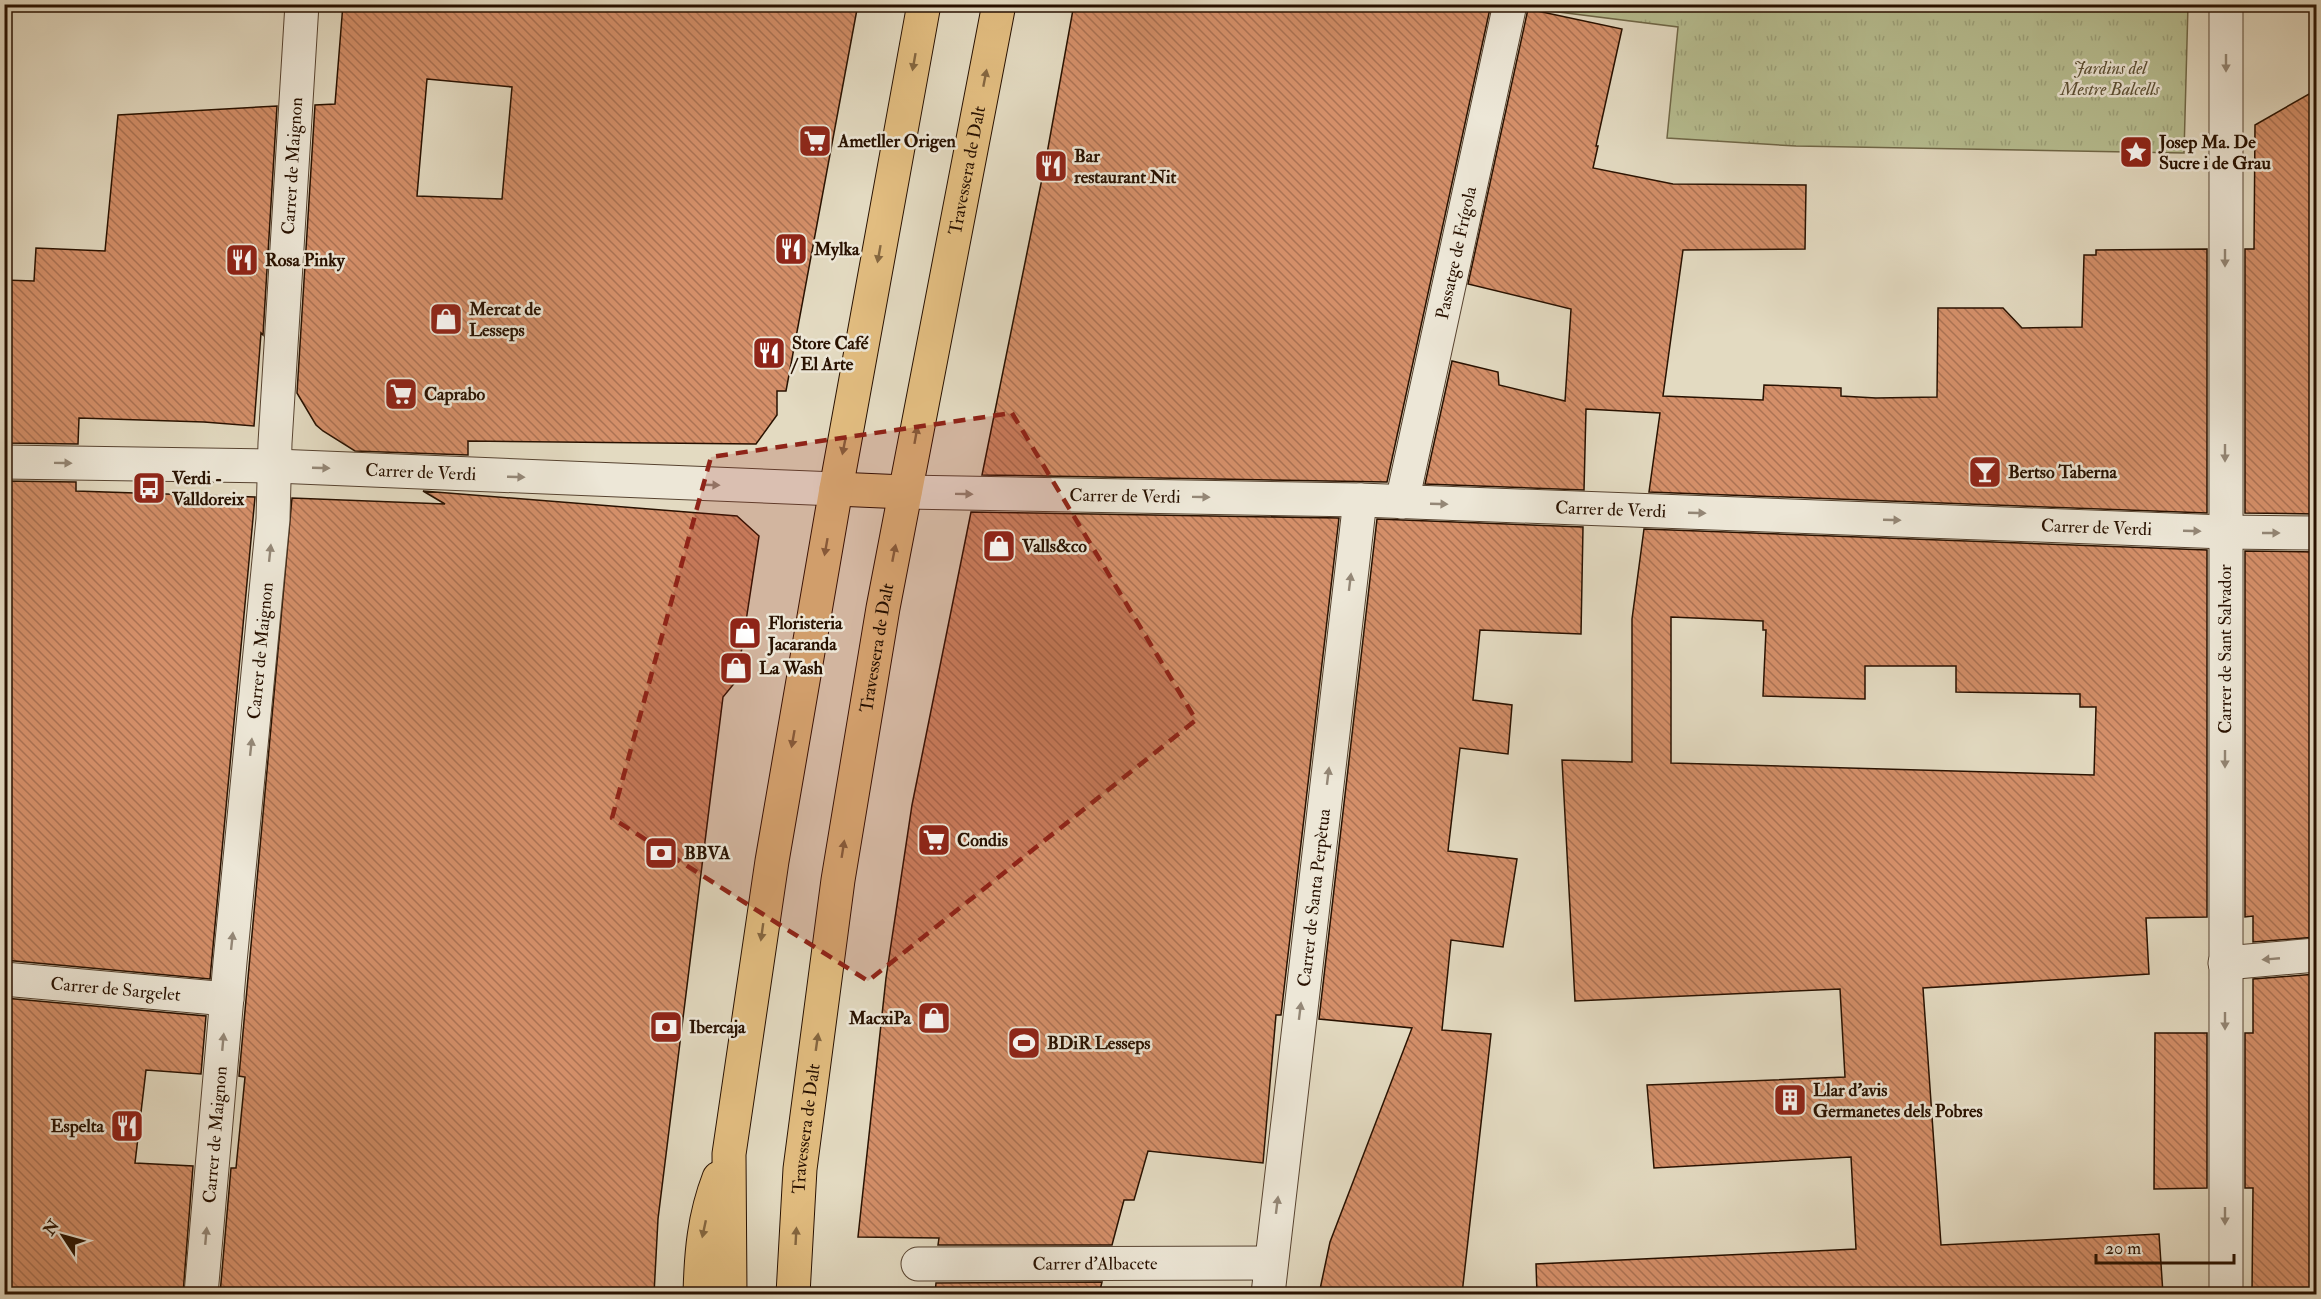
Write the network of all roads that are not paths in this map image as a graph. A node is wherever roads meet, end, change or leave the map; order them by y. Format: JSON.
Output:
{"nodes":[{"id":1,"x":924,"y":4,"type":"edge"},
{"id":2,"x":999,"y":4,"type":"edge"},
{"id":3,"x":1510,"y":4,"type":"edge"},
{"id":4,"x":2226,"y":4,"type":"edge"},
{"id":5,"x":301,"y":10,"type":"edge"},
{"id":6,"x":4,"y":462,"type":"edge"},
{"id":7,"x":274,"y":466,"type":"junction"},
{"id":8,"x":836,"y":489,"type":"junction"},
{"id":9,"x":905,"y":492,"type":"junction"},
{"id":10,"x":1360,"y":500,"type":"junction"},
{"id":11,"x":1402,"y":502,"type":"junction"},
{"id":12,"x":2225,"y":532,"type":"junction"},
{"id":13,"x":2316,"y":533,"type":"edge"},
{"id":14,"x":2316,"y":955,"type":"edge"},
{"id":15,"x":2225,"y":963,"type":"junction"},
{"id":16,"x":4,"y":979,"type":"edge"},
{"id":17,"x":227,"y":999,"type":"junction"},
{"id":18,"x":729,"y":1154,"type":"junction"},
{"id":19,"x":918,"y":1264,"type":"dead end"},
{"id":20,"x":1269,"y":1279,"type":"edge"},
{"id":21,"x":201,"y":1294,"type":"edge"},
{"id":22,"x":700,"y":1294,"type":"edge"},
{"id":23,"x":730,"y":1294,"type":"edge"},
{"id":24,"x":793,"y":1294,"type":"edge"},
{"id":25,"x":2226,"y":1294,"type":"edge"}],
"edges":[{"from":1,"to":8,"type":"main road","one_way":true},
{"from":9,"to":2,"type":"main road","name":"Travessera de Dalt","one_way":true},
{"from":3,"to":11,"type":"street","name":"Passatge de Frígola"},
{"from":4,"to":12,"type":"street","name":"Carrer de Sant Salvador","one_way":true},
{"from":5,"to":7,"type":"street","name":"Carrer de Maignon"},
{"from":6,"to":7,"type":"street","name":"Carrer de Verdi","one_way":true},
{"from":7,"to":8,"type":"street","name":"Carrer de Verdi","one_way":true},
{"from":17,"to":7,"type":"street","name":"Carrer de Maignon","one_way":true},
{"from":8,"to":9,"type":"main road"},
{"from":8,"to":18,"type":"main road","one_way":true},
{"from":9,"to":10,"type":"street","name":"Carrer de Verdi","one_way":true},
{"from":24,"to":9,"type":"main road","name":"Travessera de Dalt","one_way":true},
{"from":10,"to":11,"type":"street","name":"Carrer de Verdi"},
{"from":20,"to":10,"type":"street","name":"Carrer de Santa Perpètua","one_way":true},
{"from":11,"to":12,"type":"street","name":"Carrer de Verdi","one_way":true},
{"from":12,"to":13,"type":"street","name":"Carrer de Verdi","one_way":true},
{"from":12,"to":15,"type":"street","name":"Carrer de Sant Salvador","one_way":true},
{"from":14,"to":15,"type":"street","one_way":true},
{"from":15,"to":25,"type":"street","name":"Carrer de Sant Salvador","one_way":true},
{"from":16,"to":17,"type":"street","name":"Carrer de Sargelet"},
{"from":21,"to":17,"type":"street","name":"Carrer de Maignon","one_way":true},
{"from":18,"to":22,"type":"main road","one_way":true},
{"from":18,"to":23,"type":"main road"},
{"from":19,"to":20,"type":"street","name":"Carrer d'Albacete"}]}
